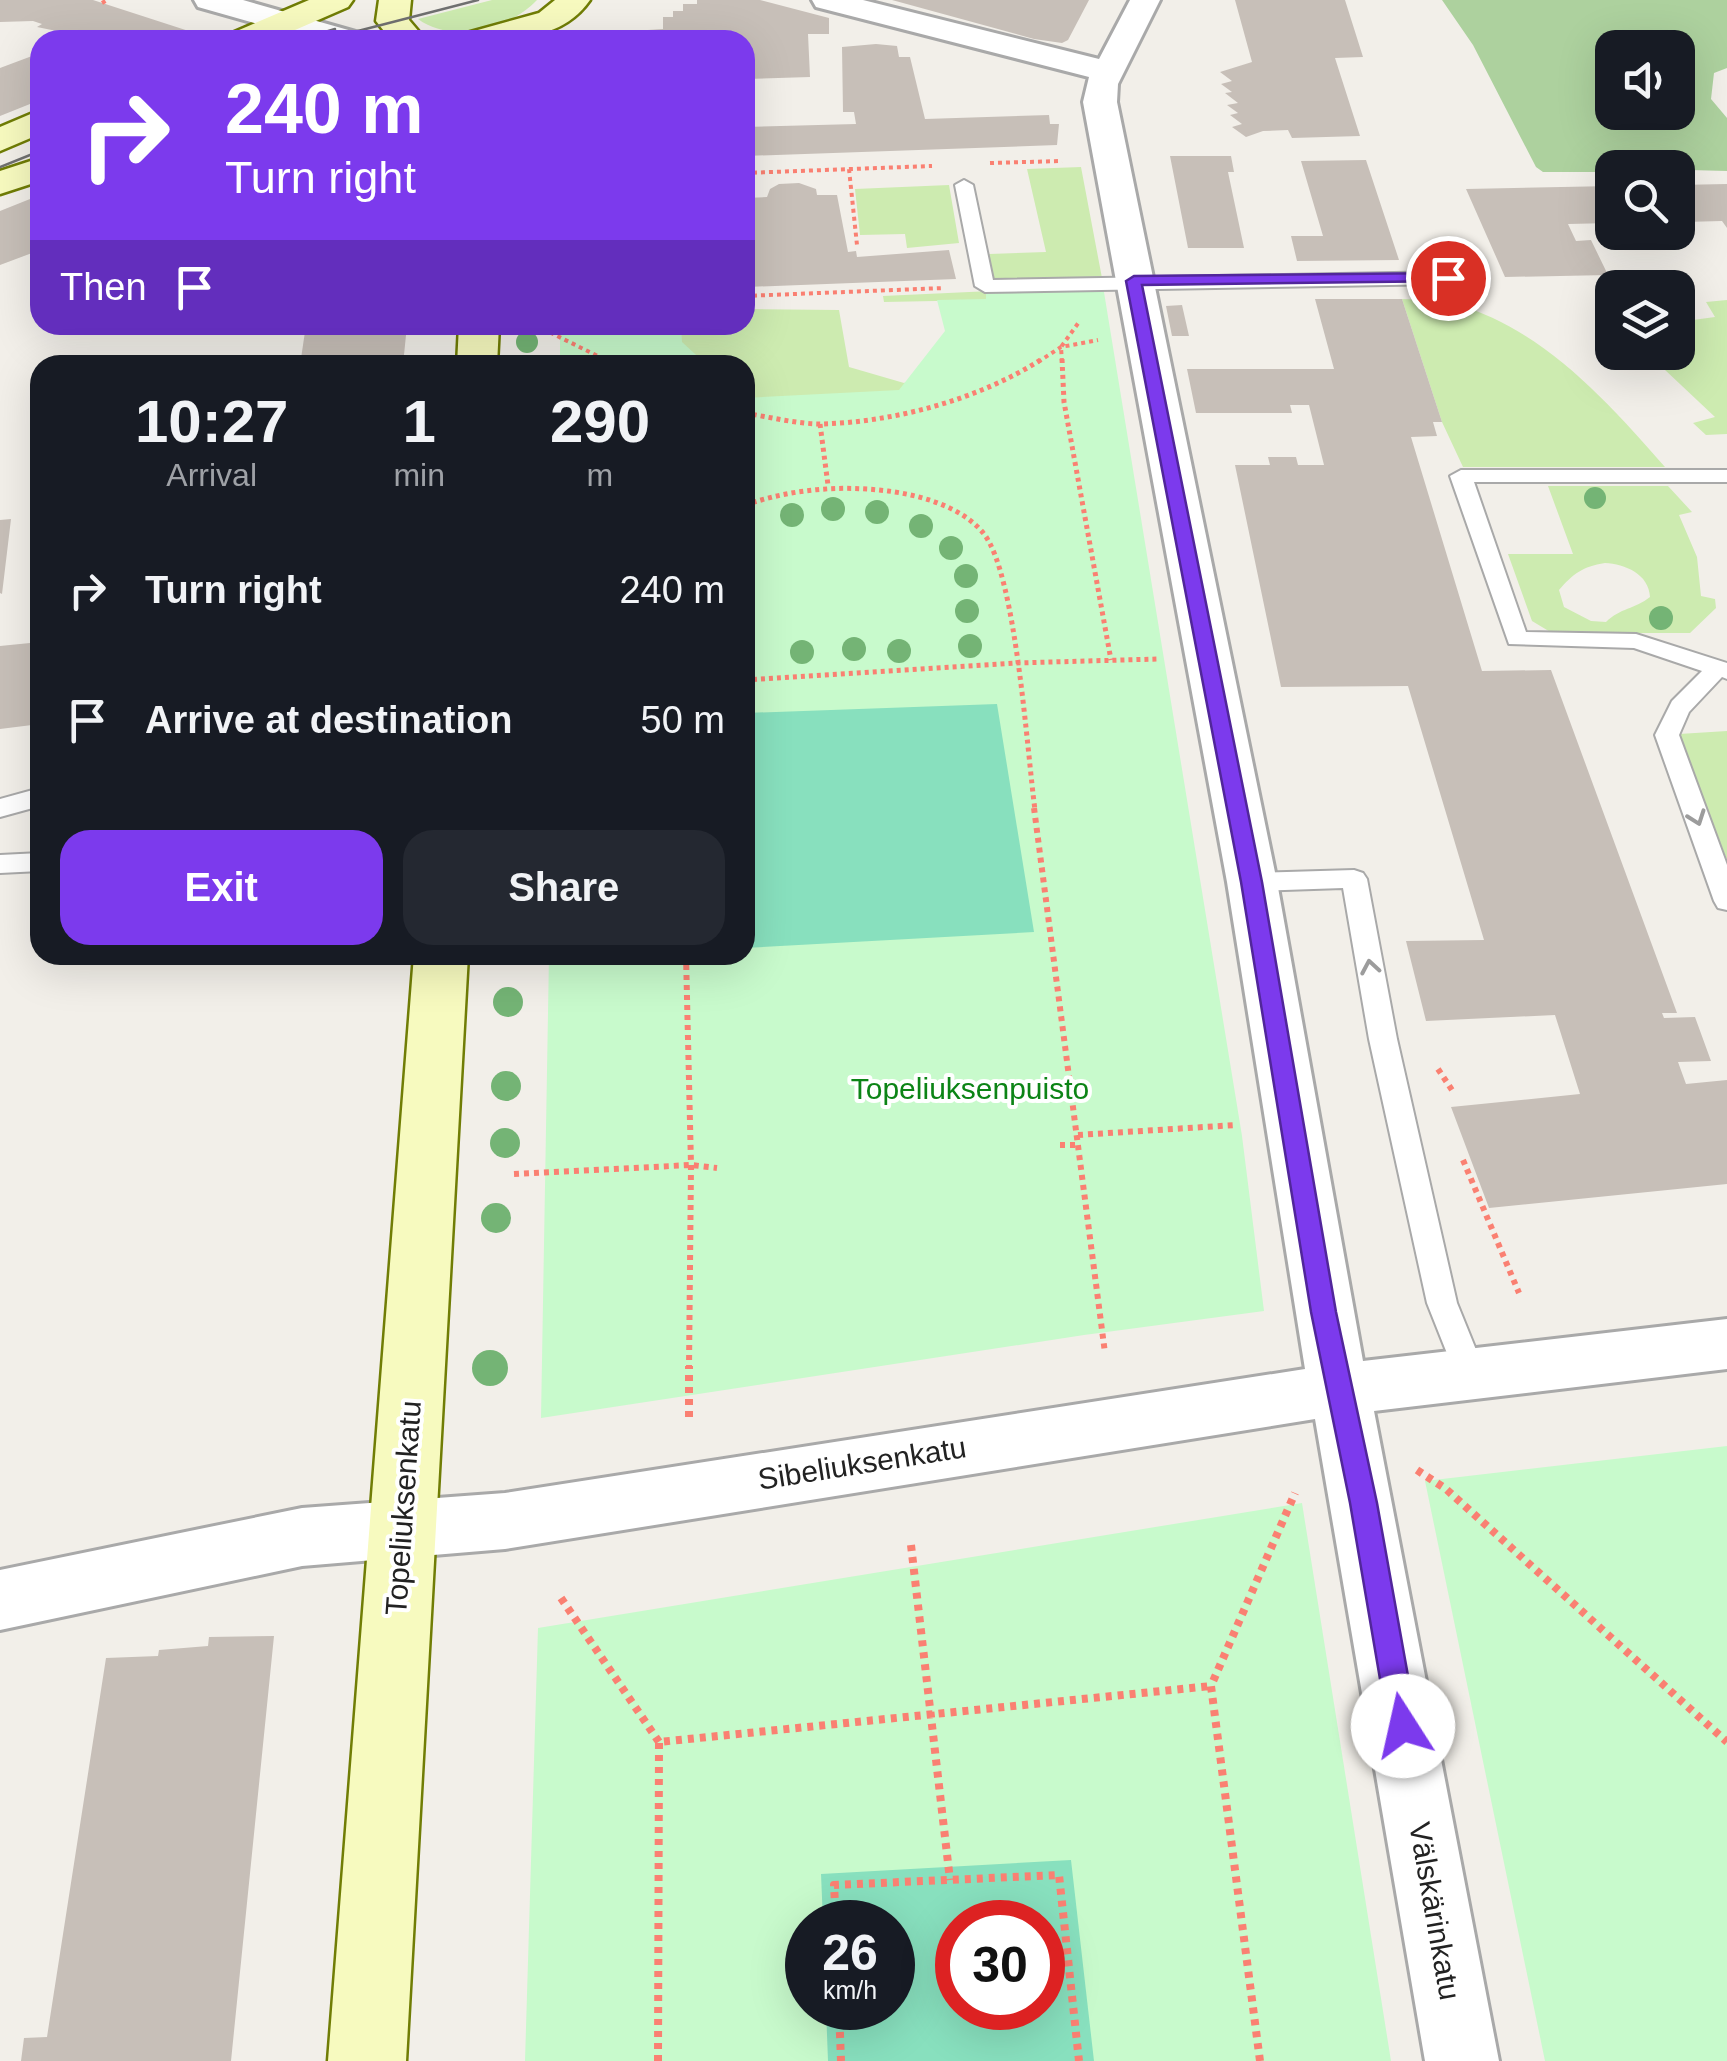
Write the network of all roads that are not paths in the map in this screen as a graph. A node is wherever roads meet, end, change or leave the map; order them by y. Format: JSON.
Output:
{"nodes":[{"id":1,"x":208,"y":0,"type":"edge"},
{"id":2,"x":337,"y":0,"type":"edge"},
{"id":3,"x":395,"y":0,"type":"edge"},
{"id":4,"x":828,"y":0,"type":"edge"},
{"id":5,"x":1145,"y":0,"type":"edge"},
{"id":6,"x":555,"y":20,"type":"edge"},
{"id":7,"x":284,"y":22,"type":"junction"},
{"id":8,"x":266,"y":30,"type":"edge"},
{"id":9,"x":312,"y":30,"type":"edge"},
{"id":10,"x":400,"y":30,"type":"edge"},
{"id":11,"x":517,"y":30,"type":"edge"},
{"id":12,"x":1110,"y":70,"type":"junction"},
{"id":13,"x":30,"y":126,"type":"edge"},
{"id":14,"x":0,"y":140,"type":"edge"},
{"id":15,"x":30,"y":172,"type":"edge"},
{"id":16,"x":0,"y":182,"type":"edge"},
{"id":17,"x":964,"y":184,"type":"dead end"},
{"id":18,"x":1448,"y":278,"type":"dead end"},
{"id":19,"x":1134,"y":281,"type":"junction"},
{"id":20,"x":1727,"y":476,"type":"edge"},
{"id":21,"x":1722,"y":670,"type":"edge"},
{"id":22,"x":30,"y":800,"type":"edge"},
{"id":23,"x":0,"y":808,"type":"edge"},
{"id":24,"x":30,"y":862,"type":"edge"},
{"id":25,"x":0,"y":864,"type":"edge"},
{"id":26,"x":1252,"y":882,"type":"junction"},
{"id":27,"x":1727,"y":901,"type":"edge"},
{"id":28,"x":440,"y":965,"type":"edge"},
{"id":29,"x":1727,"y":1344,"type":"edge"},
{"id":30,"x":1469,"y":1372,"type":"junction"},
{"id":31,"x":1340,"y":1390,"type":"junction"},
{"id":32,"x":401,"y":1530,"type":"junction"},
{"id":33,"x":0,"y":1600,"type":"edge"},
{"id":34,"x":367,"y":2061,"type":"edge"},
{"id":35,"x":1462,"y":2061,"type":"edge"}],
"edges":[{"from":1,"to":7,"type":"street"},
{"from":2,"to":7,"type":"main road"},
{"from":3,"to":10,"type":"main road"},
{"from":4,"to":12,"type":"street"},
{"from":5,"to":12,"type":"street","name":"Välskärinkatu"},
{"from":6,"to":11,"type":"main road"},
{"from":7,"to":8,"type":"main road"},
{"from":7,"to":9,"type":"street"},
{"from":12,"to":19,"type":"street","name":"Välskärinkatu"},
{"from":13,"to":14,"type":"main road"},
{"from":15,"to":16,"type":"main road"},
{"from":17,"to":19,"type":"lane"},
{"from":18,"to":19,"type":"lane"},
{"from":19,"to":26,"type":"street","name":"Välskärinkatu"},
{"from":20,"to":21,"type":"lane"},
{"from":21,"to":27,"type":"lane","one_way":true},
{"from":22,"to":23,"type":"lane"},
{"from":24,"to":25,"type":"lane"},
{"from":30,"to":26,"type":"lane","one_way":true},
{"from":26,"to":31,"type":"street","name":"Välskärinkatu"},
{"from":28,"to":32,"type":"main road","name":"Topeliuksenkatu"},
{"from":29,"to":30,"type":"street","name":"Sibeliuksenkatu"},
{"from":30,"to":31,"type":"street","name":"Sibeliuksenkatu"},
{"from":31,"to":32,"type":"street","name":"Sibeliuksenkatu"},
{"from":31,"to":35,"type":"street","name":"Välskärinkatu"},
{"from":32,"to":33,"type":"street","name":"Sibeliuksenkatu"},
{"from":32,"to":34,"type":"main road","name":"Topeliuksenkatu"}]}
